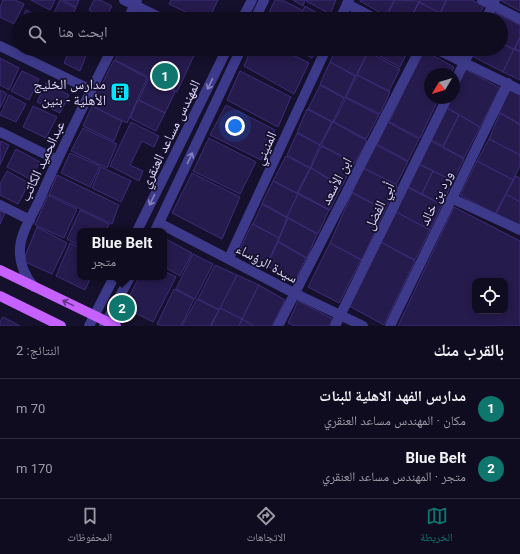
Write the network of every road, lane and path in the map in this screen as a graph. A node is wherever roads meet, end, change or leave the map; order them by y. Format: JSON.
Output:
{"nodes":[{"id":1,"x":124,"y":0,"type":"edge"},
{"id":2,"x":252,"y":0,"type":"edge"},
{"id":3,"x":264,"y":0,"type":"edge"},
{"id":4,"x":482,"y":0,"type":"edge"},
{"id":5,"x":348,"y":2,"type":"edge"},
{"id":6,"x":136,"y":3,"type":"edge"},
{"id":7,"x":494,"y":3,"type":"edge"},
{"id":8,"x":132,"y":12,"type":"edge"},
{"id":9,"x":151,"y":12,"type":"edge"},
{"id":10,"x":246,"y":12,"type":"edge"},
{"id":11,"x":258,"y":12,"type":"edge"},
{"id":12,"x":343,"y":12,"type":"edge"},
{"id":13,"x":364,"y":12,"type":"edge"},
{"id":14,"x":490,"y":12,"type":"edge"},
{"id":15,"x":520,"y":19,"type":"edge"},
{"id":16,"x":0,"y":46,"type":"edge"},
{"id":17,"x":12,"y":52,"type":"edge"},
{"id":18,"x":21,"y":56,"type":"edge"},
{"id":19,"x":108,"y":56,"type":"edge"},
{"id":20,"x":223,"y":56,"type":"edge"},
{"id":21,"x":238,"y":56,"type":"edge"},
{"id":22,"x":323,"y":56,"type":"edge"},
{"id":23,"x":416,"y":56,"type":"edge"},
{"id":24,"x":451,"y":56,"type":"edge"},
{"id":25,"x":467,"y":56,"type":"edge"},
{"id":26,"x":464,"y":62,"type":"junction"},
{"id":27,"x":460,"y":70,"type":"edge"},
{"id":28,"x":508,"y":83,"type":"junction"},
{"id":29,"x":91,"y":90,"type":"junction"},
{"id":30,"x":520,"y":90,"type":"edge"},
{"id":31,"x":444,"y":104,"type":"edge"},
{"id":32,"x":0,"y":132,"type":"edge"},
{"id":33,"x":57,"y":160,"type":"junction"},
{"id":34,"x":451,"y":198,"type":"junction"},
{"id":35,"x":0,"y":205,"type":"edge"},
{"id":36,"x":30,"y":220,"type":"junction"},
{"id":37,"x":157,"y":227,"type":"edge"},
{"id":38,"x":138,"y":228,"type":"edge"},
{"id":39,"x":520,"y":230,"type":"edge"},
{"id":40,"x":167,"y":231,"type":"edge"},
{"id":41,"x":229,"y":258,"type":"junction"},
{"id":42,"x":0,"y":270,"type":"edge"},
{"id":43,"x":112,"y":280,"type":"edge"},
{"id":44,"x":128,"y":280,"type":"edge"},
{"id":45,"x":34,"y":286,"type":"junction"},
{"id":46,"x":294,"y":293,"type":"junction"},
{"id":47,"x":0,"y":296,"type":"edge"},
{"id":48,"x":94,"y":316,"type":"junction"},
{"id":49,"x":341,"y":316,"type":"junction"},
{"id":50,"x":105,"y":324,"type":"edge"},
{"id":51,"x":61,"y":326,"type":"edge"},
{"id":52,"x":89,"y":326,"type":"edge"},
{"id":53,"x":116,"y":326,"type":"edge"},
{"id":54,"x":278,"y":326,"type":"edge"},
{"id":55,"x":336,"y":326,"type":"edge"},
{"id":56,"x":363,"y":326,"type":"edge"},
{"id":57,"x":390,"y":326,"type":"edge"}],
"edges":[{"from":1,"to":6,"type":"street"},
{"from":2,"to":10,"type":"street"},
{"from":3,"to":11,"type":"street"},
{"from":4,"to":7,"type":"street"},
{"from":5,"to":12,"type":"street"},
{"from":5,"to":13,"type":"street"},
{"from":6,"to":8,"type":"street"},
{"from":6,"to":9,"type":"street"},
{"from":7,"to":14,"type":"street"},
{"from":7,"to":15,"type":"street"},
{"from":16,"to":17,"type":"street"},
{"from":18,"to":29,"type":"street"},
{"from":19,"to":29,"type":"street","name":"عبدالحميد الكاتب"},
{"from":20,"to":38,"type":"street","name":"المهندس مساعد العنقري","one_way":true},
{"from":37,"to":21,"type":"street","name":"المهندس مساعد العنقري","one_way":true},
{"from":22,"to":41,"type":"street","name":"المنيني"},
{"from":23,"to":46,"type":"street","name":"ابن الأسعد"},
{"from":24,"to":26,"type":"street"},
{"from":25,"to":26,"type":"street"},
{"from":26,"to":27,"type":"street"},
{"from":26,"to":28,"type":"street"},
{"from":28,"to":30,"type":"street"},
{"from":28,"to":34,"type":"street","name":"ورد بن خالد"},
{"from":29,"to":33,"type":"street","name":"عبدالحميد الكاتب"},
{"from":31,"to":49,"type":"street","name":"أبي الفضل"},
{"from":32,"to":33,"type":"street"},
{"from":33,"to":36,"type":"street","name":"عبدالحميد الكاتب"},
{"from":34,"to":39,"type":"street"},
{"from":34,"to":57,"type":"street","name":"ورد بن خالد"},
{"from":35,"to":36,"type":"street"},
{"from":36,"to":45,"type":"street","name":"عبدالحميد الكاتب"},
{"from":40,"to":41,"type":"street","name":"سيدة الرؤساء"},
{"from":41,"to":46,"type":"street","name":"سيدة الرؤساء"},
{"from":42,"to":45,"type":"main road"},
{"from":43,"to":48,"type":"street"},
{"from":44,"to":50,"type":"street"},
{"from":48,"to":45,"type":"main road","one_way":true},
{"from":46,"to":49,"type":"street","name":"سيدة الرؤساء"},
{"from":46,"to":54,"type":"street","name":"ابن الأسعد"},
{"from":47,"to":51,"type":"main road"},
{"from":48,"to":50,"type":"main road"},
{"from":48,"to":52,"type":"street"},
{"from":49,"to":55,"type":"street","name":"أبي الفضل"},
{"from":49,"to":56,"type":"street","name":"سيدة الرؤساء"},
{"from":50,"to":53,"type":"main road"}]}
